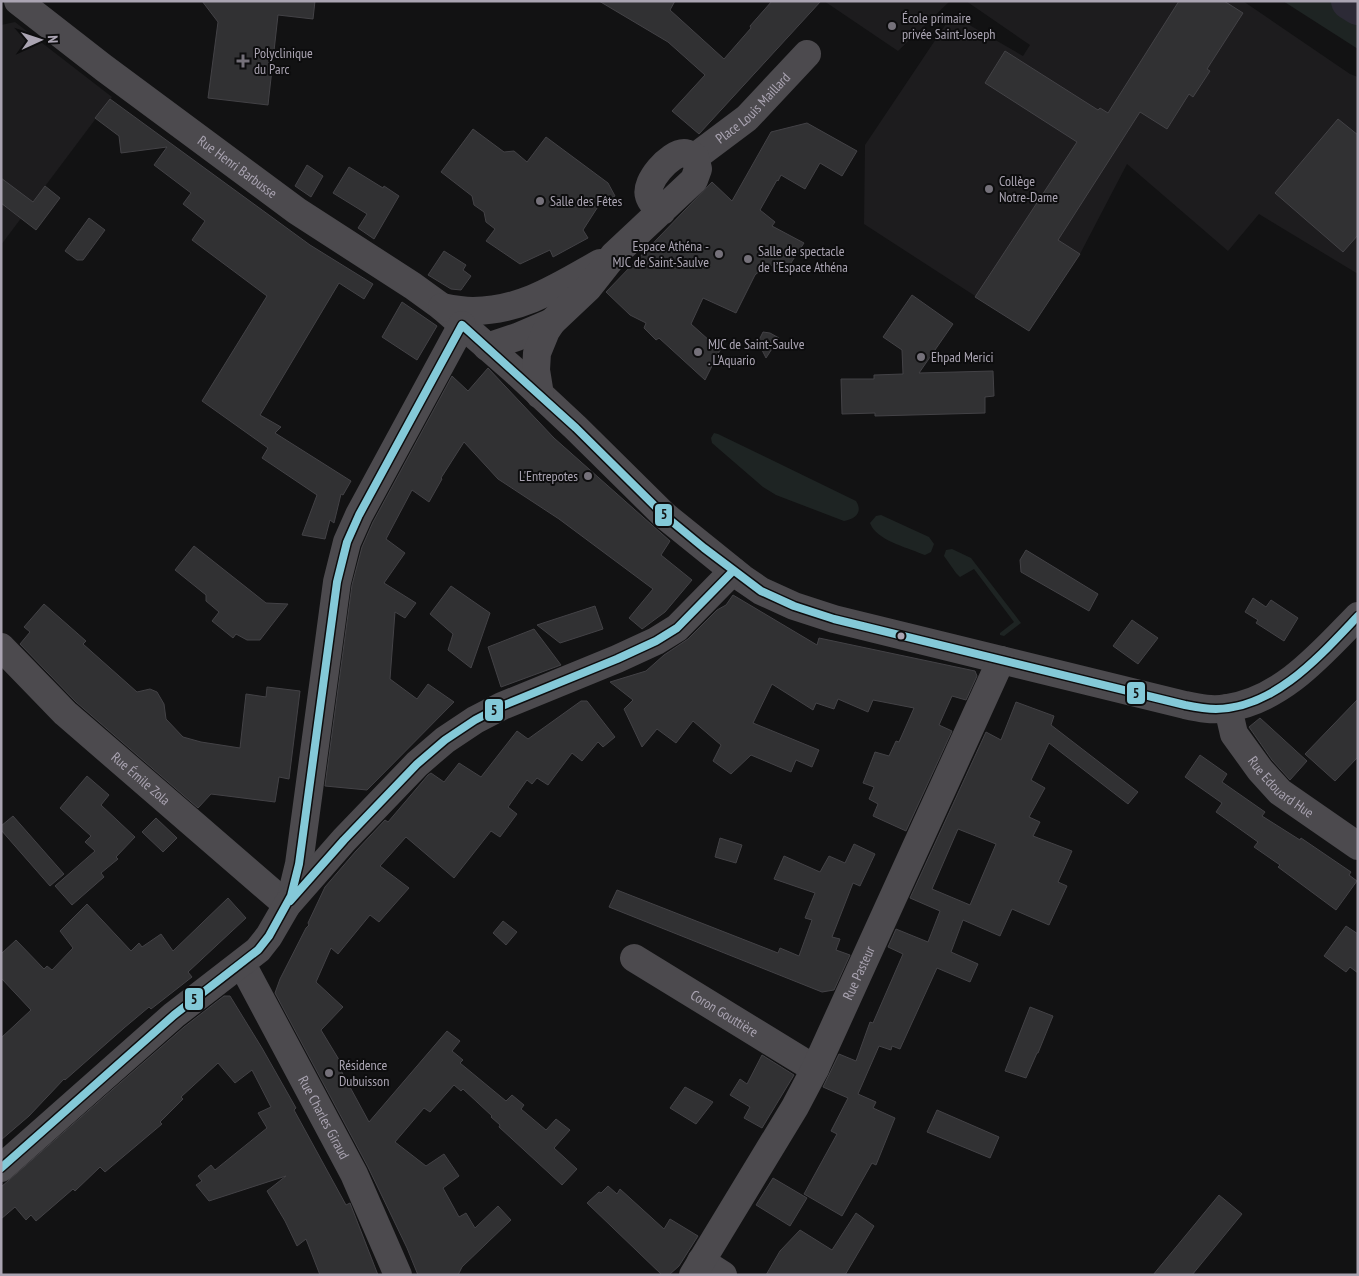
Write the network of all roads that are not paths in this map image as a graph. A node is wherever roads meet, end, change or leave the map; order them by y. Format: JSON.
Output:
{"nodes":[{"id":1,"x":18,"y":1,"type":"edge"},
{"id":2,"x":807,"y":54,"type":"dead end"},
{"id":3,"x":614,"y":255,"type":"junction"},
{"id":4,"x":539,"y":297,"type":"junction"},
{"id":5,"x":552,"y":322,"type":"junction"},
{"id":6,"x":468,"y":330,"type":"junction"},
{"id":7,"x":540,"y":395,"type":"junction"},
{"id":8,"x":733,"y":571,"type":"junction"},
{"id":9,"x":1358,"y":616,"type":"edge"},
{"id":10,"x":1,"y":647,"type":"edge"},
{"id":11,"x":1001,"y":660,"type":"junction"},
{"id":12,"x":1228,"y":708,"type":"junction"},
{"id":13,"x":1358,"y":846,"type":"edge"},
{"id":14,"x":287,"y":904,"type":"junction"},
{"id":15,"x":634,"y":958,"type":"dead end"},
{"id":16,"x":242,"y":964,"type":"junction"},
{"id":17,"x":816,"y":1069,"type":"junction"},
{"id":18,"x":1,"y":1168,"type":"edge"},
{"id":19,"x":706,"y":1270,"type":"edge"},
{"id":20,"x":398,"y":1275,"type":"edge"}],
"edges":[{"from":1,"to":6,"type":"street","name":"Rue Henri Barbusse"},
{"from":2,"to":3,"type":"street","name":"Place Louis Maillard"},
{"from":3,"to":4,"type":"street","name":"Place Louis Maillard"},
{"from":3,"to":5,"type":"street","name":"Place Louis Maillard"},
{"from":4,"to":6,"type":"street","name":"Place Louis Maillard"},
{"from":4,"to":6,"type":"street","name":"Place Louis Maillard"},
{"from":5,"to":6,"type":"street","name":"Place Louis Maillard"},
{"from":5,"to":7,"type":"street","name":"Place Louis Maillard"},
{"from":6,"to":7,"type":"street","name":"Rue Henri Barbusse"},
{"from":6,"to":14,"type":"street"},
{"from":7,"to":8,"type":"street","name":"Rue Henri Barbusse"},
{"from":8,"to":11,"type":"street","name":"Rue Henri Barbusse"},
{"from":8,"to":14,"type":"street"},
{"from":9,"to":12,"type":"street","name":"Rue Henri Barbusse"},
{"from":10,"to":14,"type":"street","name":"Rue Émile Zola"},
{"from":11,"to":12,"type":"street","name":"Rue Henri Barbusse"},
{"from":11,"to":17,"type":"street","name":"Rue Pasteur"},
{"from":12,"to":13,"type":"street","name":"Rue Edouard Hue"},
{"from":14,"to":16,"type":"street"},
{"from":15,"to":17,"type":"street","name":"Coron Gouttière"},
{"from":16,"to":18,"type":"street"},
{"from":16,"to":20,"type":"street","name":"Rue Charles Giraud"},
{"from":17,"to":19,"type":"street","name":"Rue Pasteur"}]}
